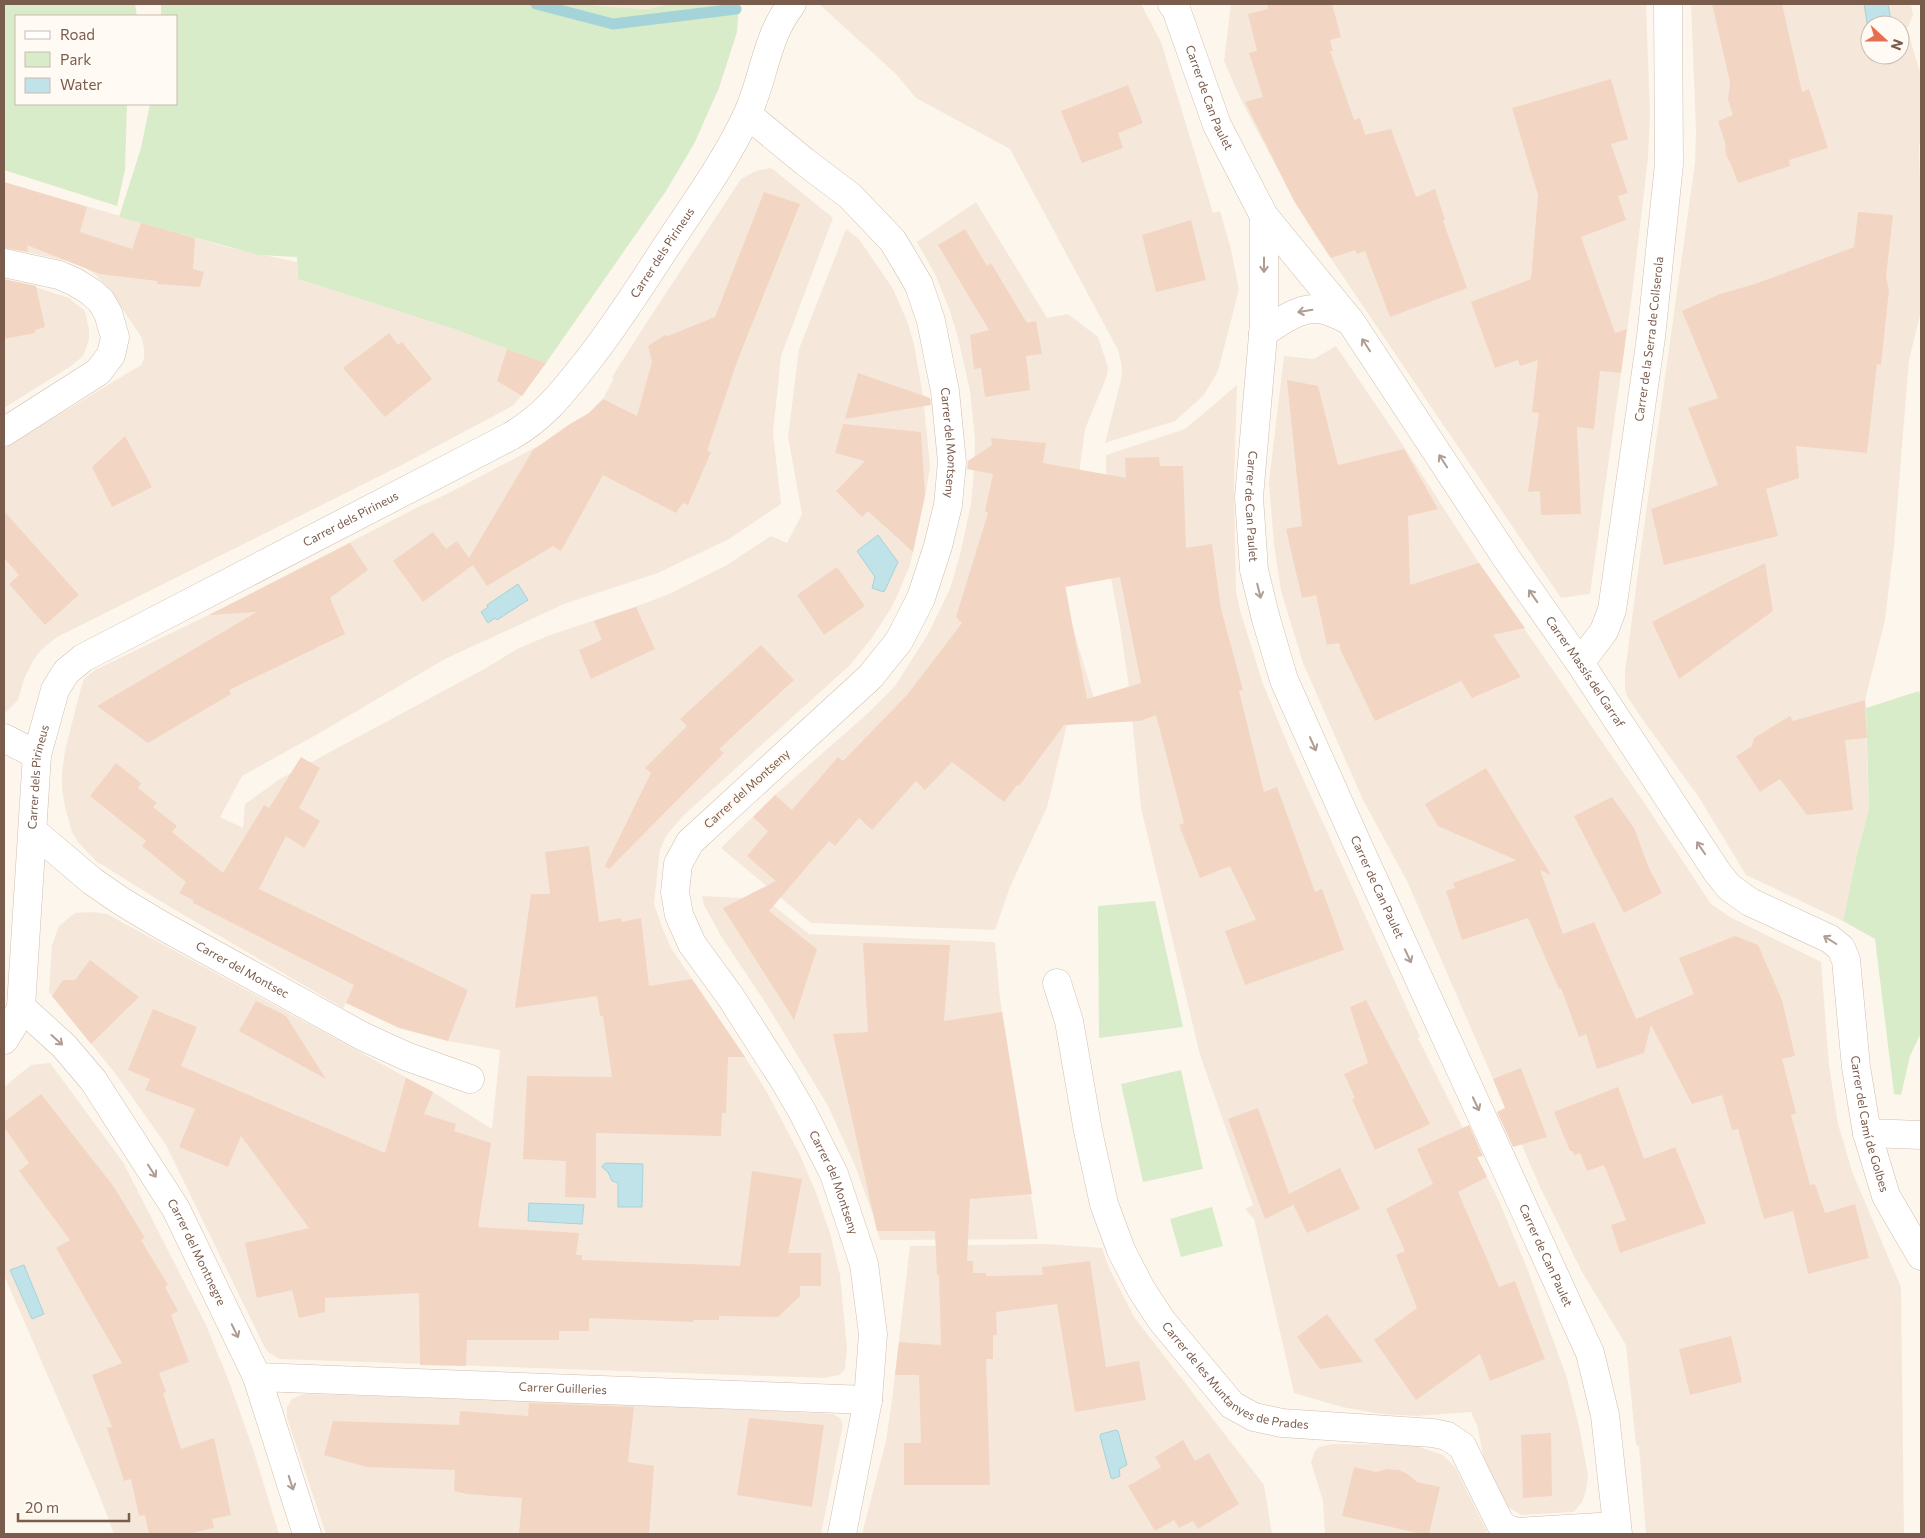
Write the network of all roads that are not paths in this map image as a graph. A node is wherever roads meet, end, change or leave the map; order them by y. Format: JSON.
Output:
{"nodes":[{"id":1,"x":792,"y":4,"type":"edge"},
{"id":2,"x":1172,"y":4,"type":"edge"},
{"id":3,"x":1668,"y":4,"type":"edge"},
{"id":4,"x":748,"y":115,"type":"junction"},
{"id":5,"x":1264,"y":216,"type":"junction"},
{"id":6,"x":4,"y":263,"type":"edge"},
{"id":7,"x":1319,"y":284,"type":"joint"},
{"id":8,"x":1351,"y":322,"type":"junction"},
{"id":9,"x":1263,"y":333,"type":"junction"},
{"id":10,"x":4,"y":432,"type":"edge"},
{"id":11,"x":1580,"y":663,"type":"junction"},
{"id":12,"x":4,"y":738,"type":"edge"},
{"id":13,"x":37,"y":755,"type":"junction"},
{"id":14,"x":33,"y":832,"type":"junction"},
{"id":15,"x":1847,"y":982,"type":"joint"},
{"id":16,"x":1057,"y":983,"type":"dead end"},
{"id":17,"x":21,"y":1007,"type":"junction"},
{"id":18,"x":5,"y":1037,"type":"edge"},
{"id":19,"x":470,"y":1079,"type":"dead end"},
{"id":20,"x":1867,"y":1133,"type":"junction"},
{"id":21,"x":1921,"y":1135,"type":"edge"},
{"id":22,"x":1921,"y":1256,"type":"edge"},
{"id":23,"x":257,"y":1376,"type":"junction"},
{"id":24,"x":868,"y":1400,"type":"junction"},
{"id":25,"x":1617,"y":1530,"type":"edge"},
{"id":26,"x":307,"y":1534,"type":"edge"},
{"id":27,"x":842,"y":1534,"type":"edge"}],
"edges":[{"from":1,"to":4,"type":"street","name":"Carrer dels Pirineus"},
{"from":2,"to":5,"type":"street","name":"Carrer de Can Paulet"},
{"from":3,"to":11,"type":"street","name":"Carrer de la Serra de Collserola"},
{"from":4,"to":13,"type":"street","name":"Carrer dels Pirineus"},
{"from":4,"to":24,"type":"street","name":"Carrer del Montseny"},
{"from":5,"to":7,"type":"street","name":"Carrer de Can Paulet"},
{"from":5,"to":9,"type":"street","name":"Carrer de Can Paulet","one_way":true},
{"from":6,"to":10,"type":"street"},
{"from":7,"to":8,"type":"street","name":"Carrer Massís del Garraf"},
{"from":8,"to":9,"type":"street","one_way":true},
{"from":11,"to":8,"type":"street","name":"Carrer Massís del Garraf","one_way":true},
{"from":9,"to":25,"type":"street","name":"Carrer de Can Paulet","one_way":true},
{"from":15,"to":11,"type":"street","name":"Carrer Massís del Garraf","one_way":true},
{"from":12,"to":13,"type":"street"},
{"from":13,"to":14,"type":"street","name":"Carrer dels Pirineus"},
{"from":14,"to":17,"type":"street","name":"Carrer dels Pirineus"},
{"from":14,"to":19,"type":"street","name":"Carrer del Montsec"},
{"from":15,"to":20,"type":"street","name":"Carrer del Camí de Golbes"},
{"from":16,"to":25,"type":"street","name":"Carrer de les Muntanyes de Prades"},
{"from":17,"to":18,"type":"street","name":"Carrer dels Pirineus"},
{"from":17,"to":23,"type":"street","name":"Carrer del Montnegre","one_way":true},
{"from":20,"to":21,"type":"street"},
{"from":20,"to":22,"type":"street","name":"Carrer del Camí de Golbes"},
{"from":23,"to":24,"type":"street","name":"Carrer Guilleries"},
{"from":23,"to":26,"type":"street","name":"Carrer del Montnegre","one_way":true},
{"from":24,"to":27,"type":"street","name":"Carrer del Montseny"}]}
